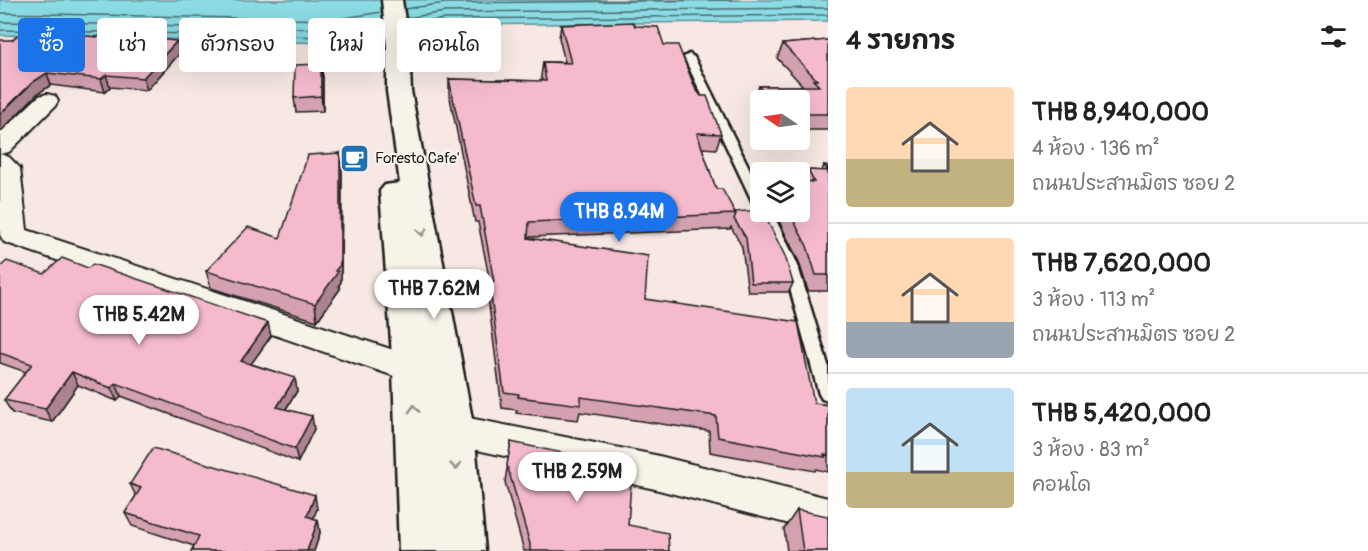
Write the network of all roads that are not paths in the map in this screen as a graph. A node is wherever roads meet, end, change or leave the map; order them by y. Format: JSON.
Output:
{"nodes":[{"id":1,"x":392,"y":0,"type":"edge"},
{"id":2,"x":689,"y":57,"type":"dead end"},
{"id":3,"x":392,"y":92,"type":"junction"},
{"id":4,"x":47,"y":101,"type":"dead end"},
{"id":5,"x":0,"y":147,"type":"edge"},
{"id":6,"x":0,"y":162,"type":"edge"},
{"id":7,"x":750,"y":182,"type":"edge"},
{"id":8,"x":770,"y":222,"type":"edge"},
{"id":9,"x":38,"y":244,"type":"junction"},
{"id":10,"x":0,"y":252,"type":"edge"},
{"id":11,"x":412,"y":369,"type":"junction"},
{"id":12,"x":828,"y":394,"type":"edge"},
{"id":13,"x":454,"y":430,"type":"junction"},
{"id":14,"x":828,"y":516,"type":"edge"},
{"id":15,"x":422,"y":551,"type":"edge"},
{"id":16,"x":462,"y":551,"type":"edge"}],
"edges":[{"from":1,"to":3,"type":"main road"},
{"from":2,"to":7,"type":"lane"},
{"from":3,"to":11,"type":"main road"},
{"from":3,"to":13,"type":"main road","one_way":true},
{"from":4,"to":5,"type":"street"},
{"from":6,"to":9,"type":"street"},
{"from":8,"to":12,"type":"lane"},
{"from":9,"to":10,"type":"street"},
{"from":9,"to":11,"type":"street"},
{"from":15,"to":11,"type":"main road","one_way":true},
{"from":13,"to":14,"type":"street"},
{"from":13,"to":16,"type":"main road","one_way":true}]}
